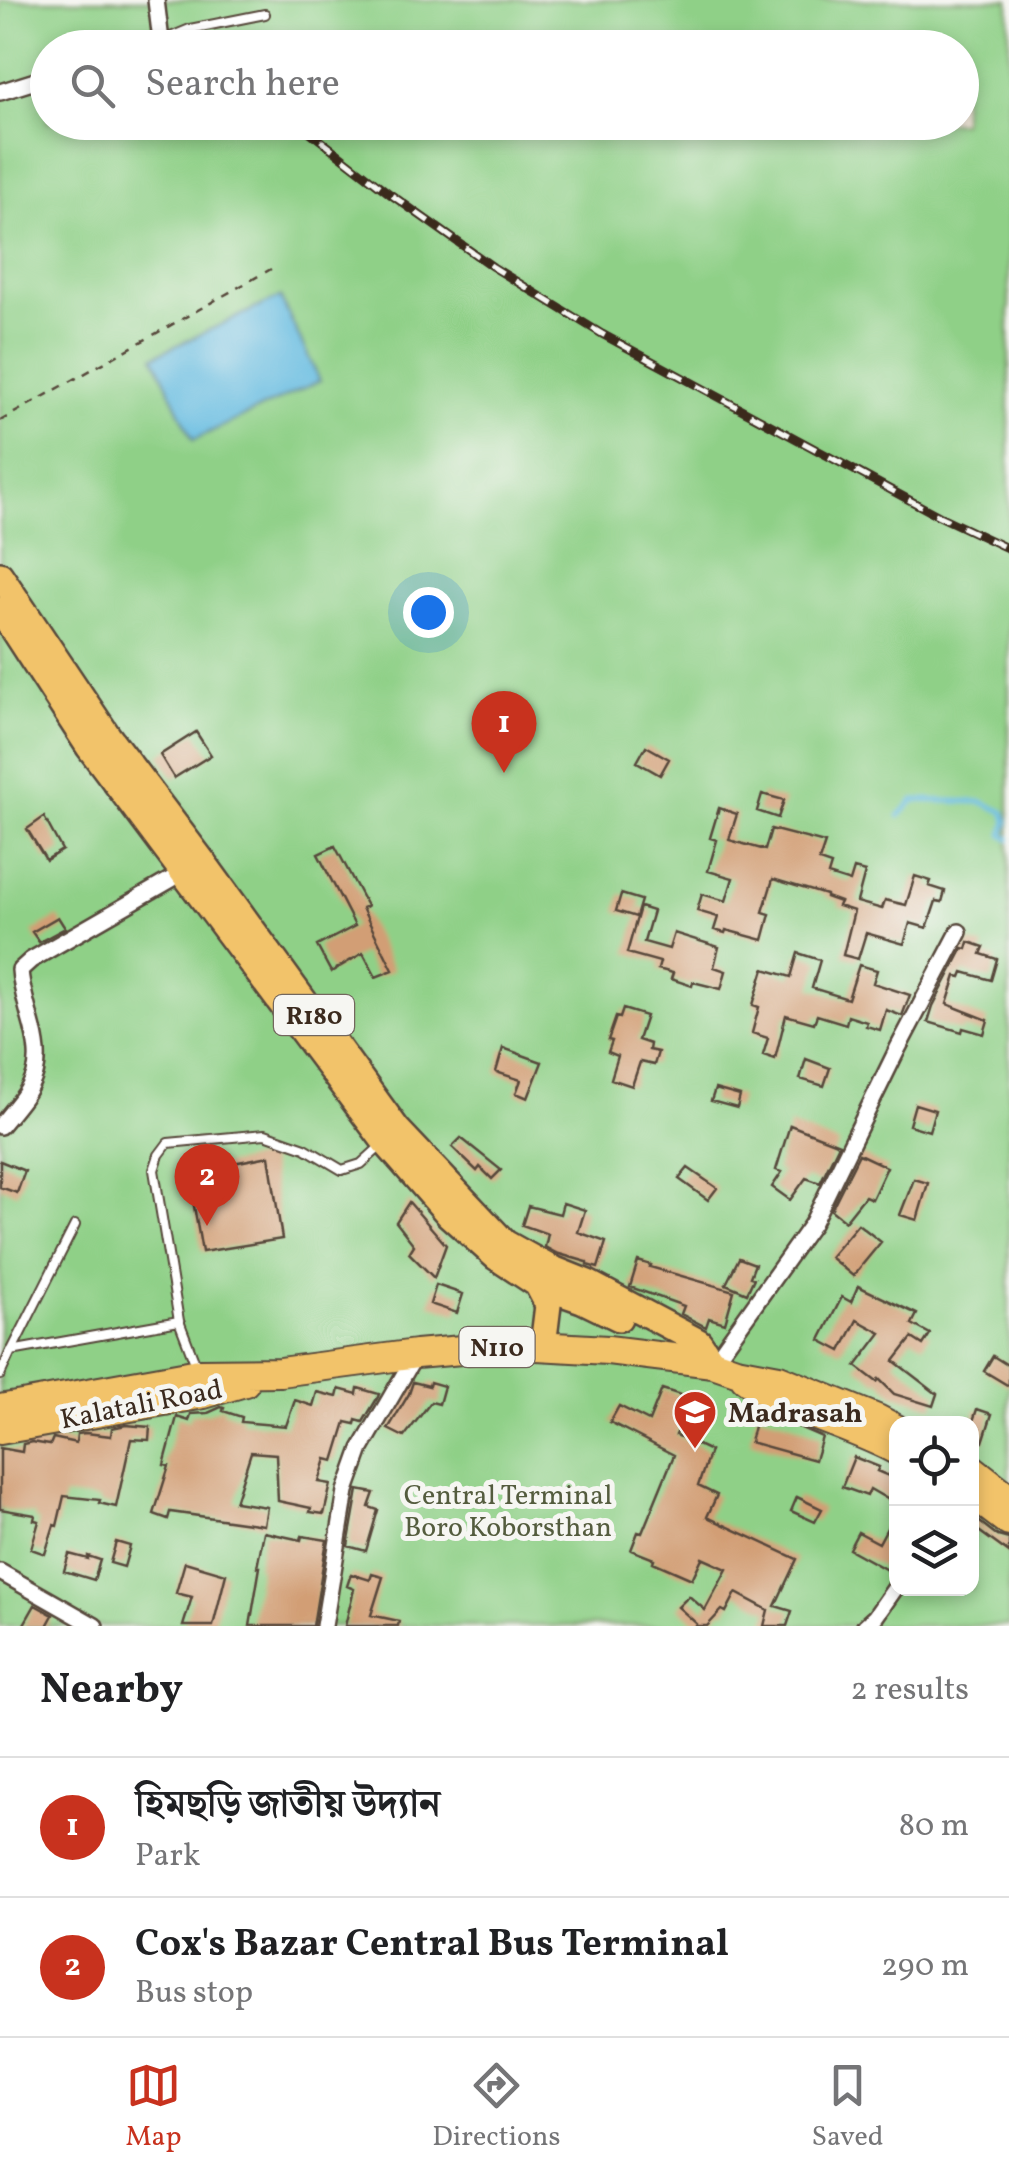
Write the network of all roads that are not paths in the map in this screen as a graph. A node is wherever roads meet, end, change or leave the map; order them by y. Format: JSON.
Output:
{"nodes":[{"id":1,"x":156,"y":0,"type":"edge"},
{"id":2,"x":265,"y":14,"type":"dead end"},
{"id":3,"x":160,"y":30,"type":"edge"},
{"id":4,"x":190,"y":30,"type":"edge"},
{"id":5,"x":30,"y":83,"type":"edge"},
{"id":6,"x":0,"y":92,"type":"edge"},
{"id":7,"x":0,"y":574,"type":"edge"},
{"id":8,"x":0,"y":610,"type":"edge"},
{"id":9,"x":184,"y":872,"type":"junction"},
{"id":10,"x":958,"y":932,"type":"dead end"},
{"id":11,"x":0,"y":1126,"type":"edge"},
{"id":12,"x":385,"y":1142,"type":"junction"},
{"id":13,"x":76,"y":1224,"type":"dead end"},
{"id":14,"x":538,"y":1284,"type":"junction"},
{"id":15,"x":179,"y":1321,"type":"junction"},
{"id":16,"x":543,"y":1346,"type":"junction"},
{"id":17,"x":11,"y":1350,"type":"junction"},
{"id":18,"x":416,"y":1354,"type":"junction"},
{"id":19,"x":725,"y":1367,"type":"junction"},
{"id":20,"x":0,"y":1375,"type":"edge"},
{"id":21,"x":202,"y":1384,"type":"junction"},
{"id":22,"x":0,"y":1409,"type":"edge"},
{"id":23,"x":889,"y":1426,"type":"edge"},
{"id":24,"x":0,"y":1430,"type":"edge"},
{"id":25,"x":889,"y":1446,"type":"edge"},
{"id":26,"x":979,"y":1475,"type":"edge"},
{"id":27,"x":1009,"y":1498,"type":"edge"},
{"id":28,"x":979,"y":1499,"type":"edge"},
{"id":29,"x":1009,"y":1522,"type":"edge"},
{"id":30,"x":0,"y":1572,"type":"edge"},
{"id":31,"x":890,"y":1596,"type":"edge"},
{"id":32,"x":95,"y":1626,"type":"edge"},
{"id":33,"x":324,"y":1626,"type":"edge"},
{"id":34,"x":865,"y":1626,"type":"edge"}],
"edges":[{"from":1,"to":3,"type":"street"},
{"from":2,"to":4,"type":"lane"},
{"from":5,"to":6,"type":"street"},
{"from":7,"to":19,"type":"main road","number":"R180"},
{"from":8,"to":9,"type":"main road","number":"R180"},
{"from":9,"to":11,"type":"street"},
{"from":9,"to":12,"type":"main road","number":"R180"},
{"from":10,"to":19,"type":"street"},
{"from":12,"to":14,"type":"main road","number":"R180"},
{"from":12,"to":15,"type":"lane"},
{"from":13,"to":17,"type":"lane"},
{"from":14,"to":16,"type":"main road"},
{"from":14,"to":19,"type":"main road","number":"R180"},
{"from":15,"to":17,"type":"lane"},
{"from":15,"to":21,"type":"lane"},
{"from":16,"to":18,"type":"highway","name":"Kalatali Road","number":"N110"},
{"from":16,"to":19,"type":"highway","name":"Kalatali Road","number":"N110"},
{"from":17,"to":20,"type":"lane"},
{"from":18,"to":21,"type":"highway","name":"Kalatali Road","number":"N110"},
{"from":18,"to":33,"type":"street"},
{"from":19,"to":23,"type":"highway","number":"N110"},
{"from":19,"to":25,"type":"highway","number":"N110"},
{"from":21,"to":22,"type":"highway","name":"Kalatali Road","number":"N110"},
{"from":21,"to":24,"type":"highway","name":"Kalatali Road","number":"N110"},
{"from":26,"to":27,"type":"highway"},
{"from":28,"to":29,"type":"highway"},
{"from":30,"to":32,"type":"street"},
{"from":31,"to":34,"type":"street"}]}
